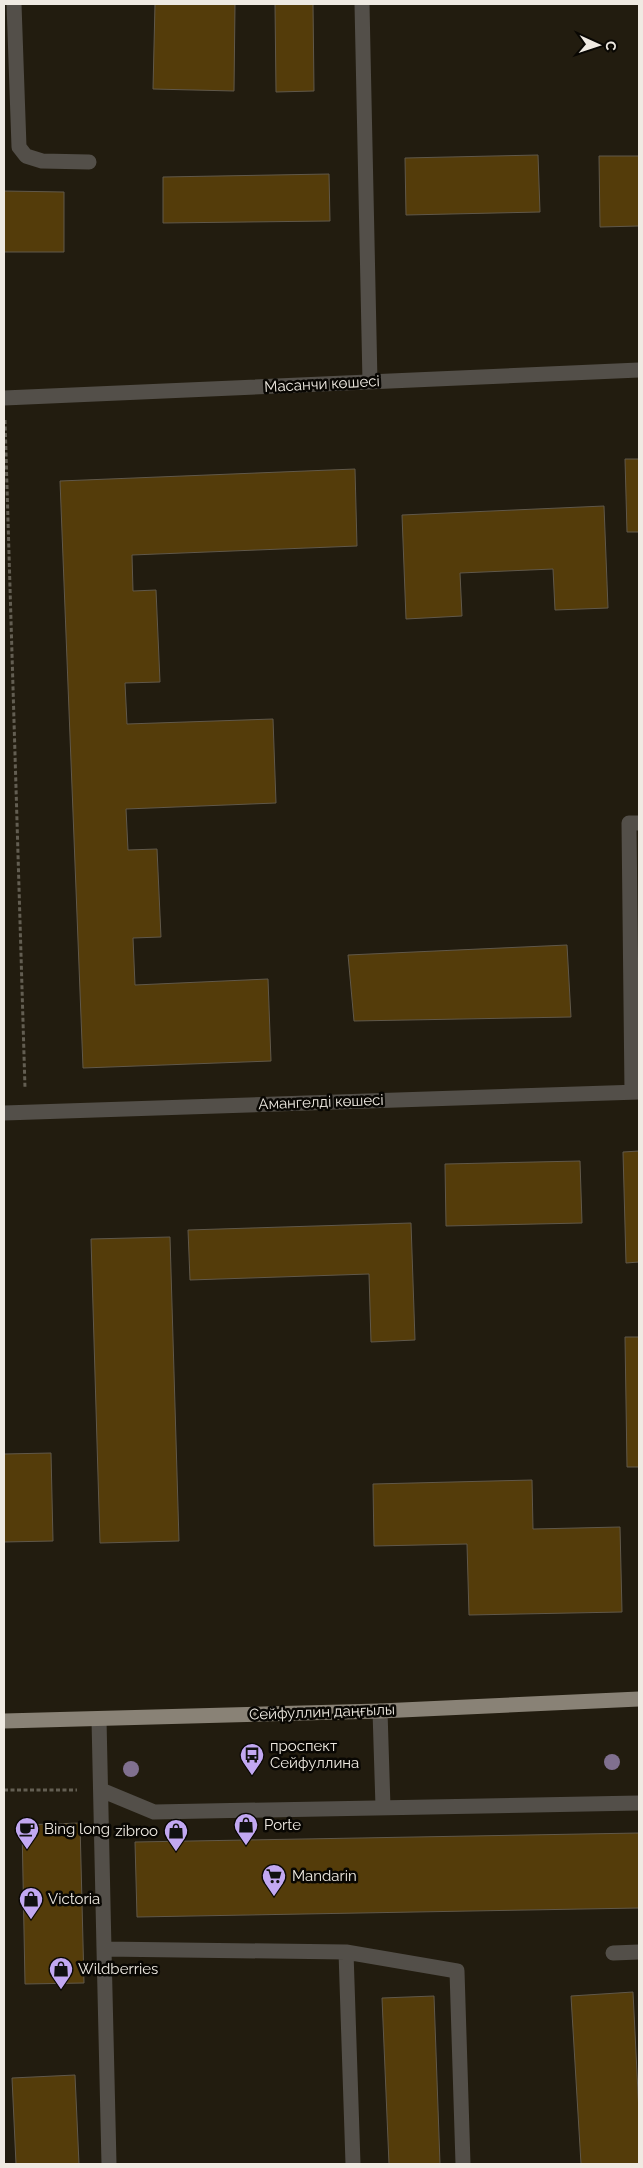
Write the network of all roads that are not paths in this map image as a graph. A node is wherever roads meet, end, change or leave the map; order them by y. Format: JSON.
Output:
{"nodes":[{"id":1,"x":14,"y":4,"type":"edge"},
{"id":2,"x":362,"y":4,"type":"edge"},
{"id":3,"x":9,"y":23,"type":"edge"},
{"id":4,"x":89,"y":162,"type":"dead end"},
{"id":5,"x":639,"y":370,"type":"edge"},
{"id":6,"x":370,"y":382,"type":"junction"},
{"id":7,"x":4,"y":398,"type":"edge"},
{"id":8,"x":639,"y":823,"type":"edge"},
{"id":9,"x":635,"y":1092,"type":"edge"},
{"id":10,"x":4,"y":1113,"type":"edge"},
{"id":11,"x":639,"y":1699,"type":"edge"},
{"id":12,"x":380,"y":1711,"type":"junction"},
{"id":13,"x":99,"y":1719,"type":"junction"},
{"id":14,"x":4,"y":1721,"type":"edge"},
{"id":15,"x":101,"y":1790,"type":"junction"},
{"id":16,"x":639,"y":1803,"type":"edge"},
{"id":17,"x":383,"y":1807,"type":"junction"},
{"id":18,"x":104,"y":1948,"type":"junction"},
{"id":19,"x":346,"y":1952,"type":"junction"},
{"id":20,"x":639,"y":1952,"type":"edge"},
{"id":21,"x":613,"y":1953,"type":"dead end"},
{"id":22,"x":109,"y":2164,"type":"edge"},
{"id":23,"x":353,"y":2164,"type":"edge"},
{"id":24,"x":463,"y":2164,"type":"edge"}],
"edges":[{"from":1,"to":3,"type":"street"},
{"from":2,"to":6,"type":"street"},
{"from":3,"to":4,"type":"street"},
{"from":5,"to":6,"type":"street","name":"Масанчи көшесі"},
{"from":6,"to":7,"type":"street","name":"Масанчи көшесі"},
{"from":8,"to":9,"type":"street"},
{"from":9,"to":10,"type":"street","name":"Амангелді көшесі"},
{"from":11,"to":12,"type":"main road","name":"Сейфуллин даңғылы"},
{"from":12,"to":13,"type":"main road","name":"Сейфуллин даңғылы"},
{"from":12,"to":17,"type":"street"},
{"from":13,"to":14,"type":"main road","name":"Сейфуллин даңғылы"},
{"from":13,"to":15,"type":"street"},
{"from":15,"to":17,"type":"street"},
{"from":15,"to":18,"type":"street"},
{"from":16,"to":17,"type":"street"},
{"from":18,"to":19,"type":"street"},
{"from":18,"to":22,"type":"street"},
{"from":19,"to":23,"type":"street"},
{"from":19,"to":24,"type":"street"},
{"from":20,"to":21,"type":"street"}]}
